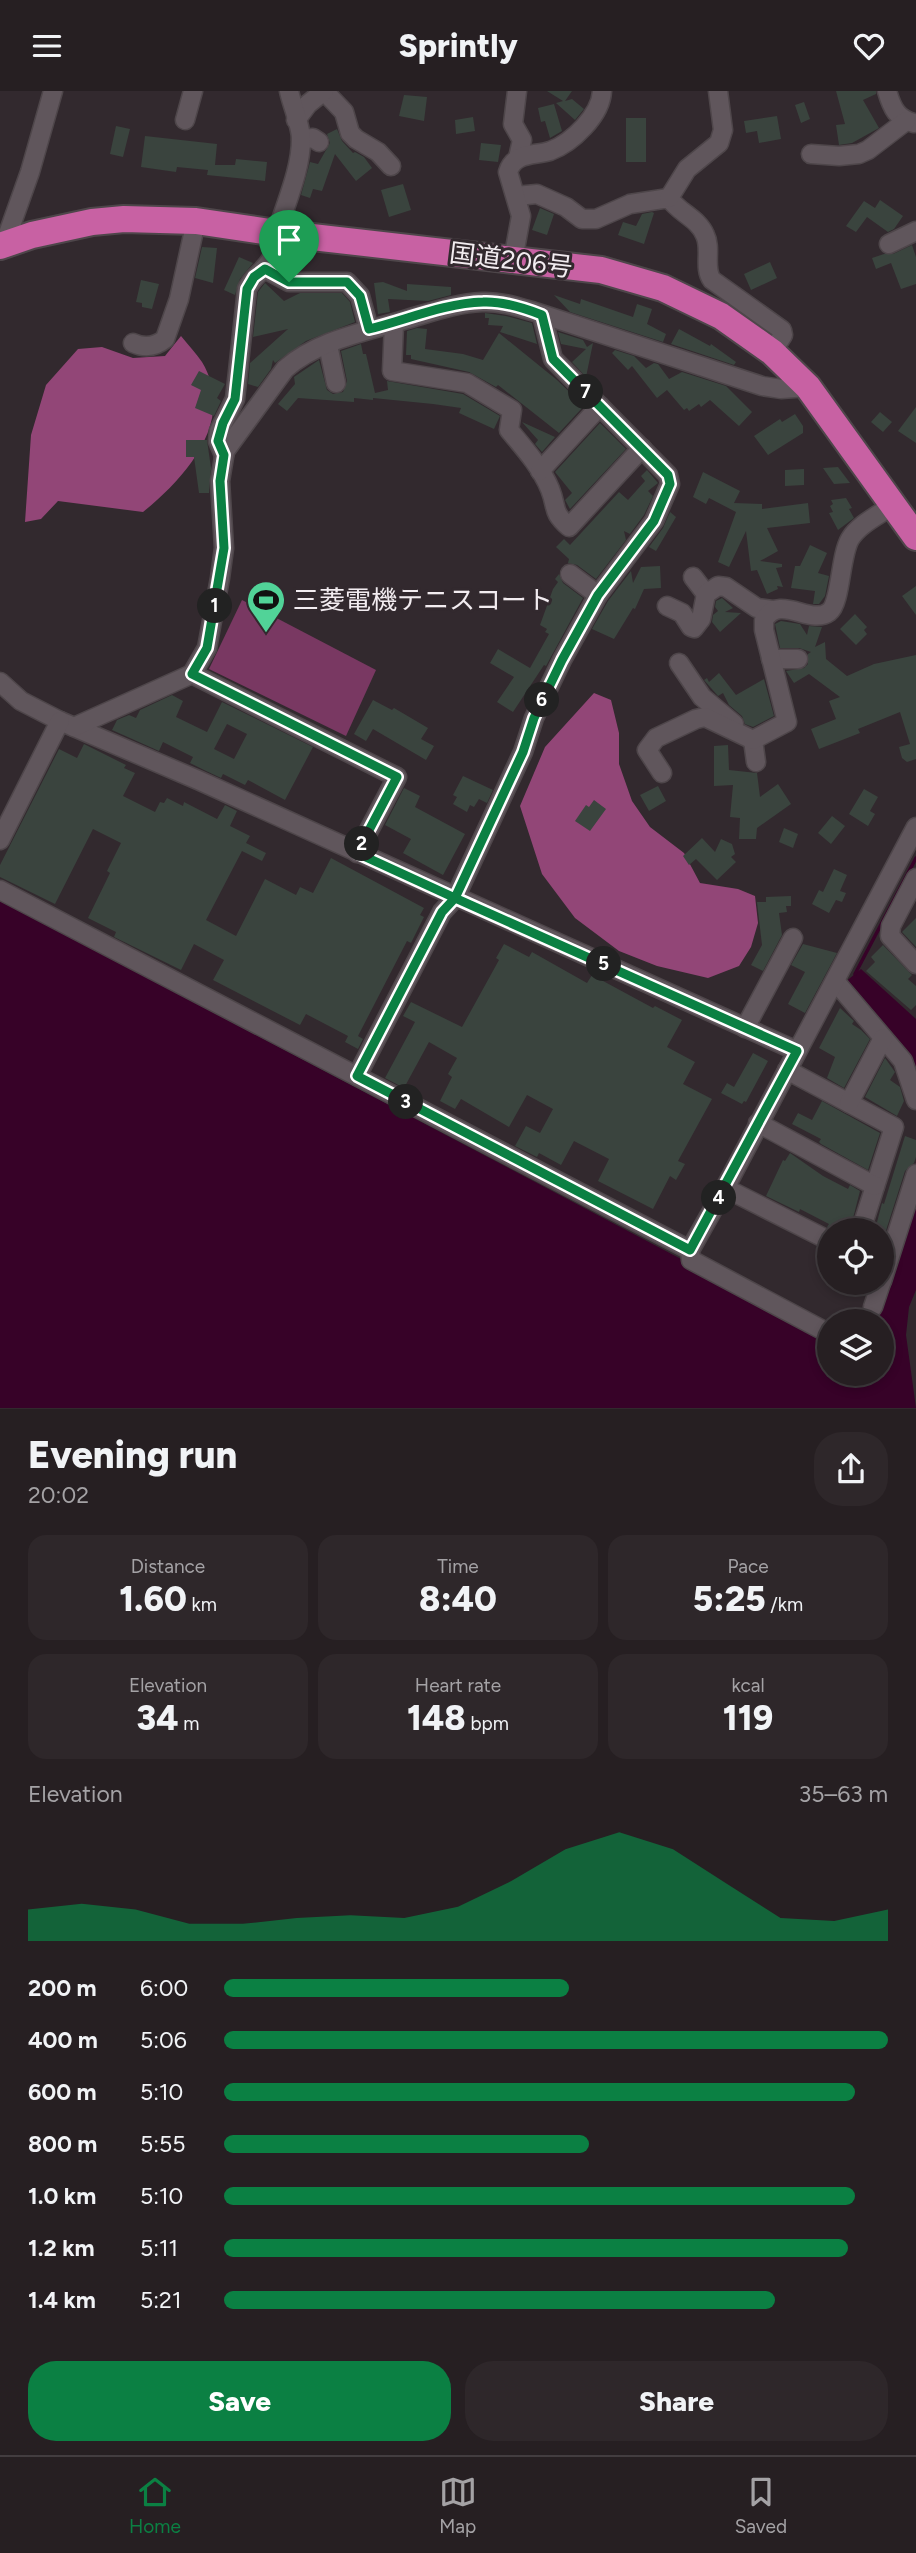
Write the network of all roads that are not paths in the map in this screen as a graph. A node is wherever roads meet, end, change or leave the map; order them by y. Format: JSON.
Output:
{"nodes":[{"id":1,"x":53,"y":91,"type":"edge"},
{"id":2,"x":193,"y":91,"type":"edge"},
{"id":3,"x":289,"y":91,"type":"edge"},
{"id":4,"x":324,"y":91,"type":"edge"},
{"id":5,"x":517,"y":91,"type":"edge"},
{"id":6,"x":602,"y":91,"type":"edge"},
{"id":7,"x":718,"y":91,"type":"edge"},
{"id":8,"x":887,"y":91,"type":"edge"},
{"id":9,"x":185,"y":120,"type":"dead end"},
{"id":10,"x":296,"y":120,"type":"junction"},
{"id":11,"x":911,"y":122,"type":"edge"},
{"id":12,"x":811,"y":154,"type":"dead end"},
{"id":13,"x":518,"y":158,"type":"junction"},
{"id":14,"x":391,"y":166,"type":"dead end"},
{"id":15,"x":516,"y":196,"type":"junction"},
{"id":16,"x":668,"y":198,"type":"junction"},
{"id":17,"x":196,"y":222,"type":"junction"},
{"id":18,"x":916,"y":231,"type":"edge"},
{"id":19,"x":277,"y":233,"type":"junction"},
{"id":20,"x":889,"y":244,"type":"dead end"},
{"id":21,"x":2,"y":245,"type":"edge"},
{"id":22,"x":513,"y":260,"type":"junction"},
{"id":23,"x":265,"y":269,"type":"junction"},
{"id":24,"x":542,"y":315,"type":"junction"},
{"id":25,"x":394,"y":323,"type":"junction"},
{"id":26,"x":369,"y":329,"type":"junction"},
{"id":27,"x":133,"y":343,"type":"dead end"},
{"id":28,"x":328,"y":345,"type":"junction"},
{"id":29,"x":772,"y":352,"type":"junction"},
{"id":30,"x":336,"y":383,"type":"dead end"},
{"id":31,"x":808,"y":387,"type":"junction"},
{"id":32,"x":600,"y":406,"type":"junction"},
{"id":33,"x":642,"y":448,"type":"junction"},
{"id":34,"x":224,"y":455,"type":"junction"},
{"id":35,"x":540,"y":471,"type":"junction"},
{"id":36,"x":893,"y":505,"type":"junction"},
{"id":37,"x":916,"y":537,"type":"edge"},
{"id":38,"x":570,"y":574,"type":"dead end"},
{"id":39,"x":693,"y":577,"type":"dead end"},
{"id":40,"x":706,"y":594,"type":"junction"},
{"id":41,"x":598,"y":595,"type":"junction"},
{"id":42,"x":667,"y":606,"type":"dead end"},
{"id":43,"x":772,"y":610,"type":"junction"},
{"id":44,"x":771,"y":659,"type":"junction"},
{"id":45,"x":798,"y":659,"type":"dead end"},
{"id":46,"x":679,"y":663,"type":"dead end"},
{"id":47,"x":192,"y":674,"type":"junction"},
{"id":48,"x":0,"y":682,"type":"edge"},
{"id":49,"x":67,"y":724,"type":"junction"},
{"id":50,"x":745,"y":737,"type":"junction"},
{"id":51,"x":756,"y":762,"type":"dead end"},
{"id":52,"x":662,"y":773,"type":"dead end"},
{"id":53,"x":916,"y":827,"type":"edge"},
{"id":54,"x":0,"y":840,"type":"edge"},
{"id":55,"x":357,"y":853,"type":"junction"},
{"id":56,"x":909,"y":871,"type":"edge"},
{"id":57,"x":0,"y":890,"type":"edge"},
{"id":58,"x":455,"y":898,"type":"junction"},
{"id":59,"x":793,"y":938,"type":"dead end"},
{"id":60,"x":916,"y":964,"type":"edge"},
{"id":61,"x":835,"y":981,"type":"junction"},
{"id":62,"x":745,"y":1028,"type":"junction"},
{"id":63,"x":883,"y":1038,"type":"junction"},
{"id":64,"x":797,"y":1051,"type":"junction"},
{"id":65,"x":787,"y":1070,"type":"junction"},
{"id":66,"x":357,"y":1076,"type":"junction"},
{"id":67,"x":916,"y":1100,"type":"edge"},
{"id":68,"x":849,"y":1103,"type":"junction"},
{"id":69,"x":758,"y":1123,"type":"junction"},
{"id":70,"x":916,"y":1174,"type":"edge"},
{"id":71,"x":875,"y":1186,"type":"junction"},
{"id":72,"x":725,"y":1188,"type":"junction"},
{"id":73,"x":865,"y":1218,"type":"edge"},
{"id":74,"x":817,"y":1234,"type":"edge"},
{"id":75,"x":894,"y":1244,"type":"edge"},
{"id":76,"x":690,"y":1250,"type":"junction"},
{"id":77,"x":877,"y":1295,"type":"edge"},
{"id":78,"x":873,"y":1307,"type":"dead end"},
{"id":79,"x":817,"y":1327,"type":"edge"}],
"edges":[{"from":1,"to":21,"type":"street"},
{"from":2,"to":9,"type":"street"},
{"from":3,"to":10,"type":"street"},
{"from":4,"to":10,"type":"street"},
{"from":4,"to":14,"type":"street"},
{"from":5,"to":13,"type":"street"},
{"from":6,"to":13,"type":"street"},
{"from":7,"to":16,"type":"street"},
{"from":8,"to":11,"type":"street"},
{"from":10,"to":19,"type":"street"},
{"from":11,"to":12,"type":"street"},
{"from":13,"to":15,"type":"street"},
{"from":15,"to":16,"type":"street"},
{"from":15,"to":22,"type":"street"},
{"from":16,"to":29,"type":"street"},
{"from":17,"to":19,"type":"highway","name":"国道206号"},
{"from":17,"to":21,"type":"highway","name":"国道206号"},
{"from":17,"to":27,"type":"street"},
{"from":18,"to":20,"type":"street"},
{"from":19,"to":22,"type":"highway","name":"国道206号"},
{"from":19,"to":23,"type":"street"},
{"from":22,"to":29,"type":"highway","name":"国道206号"},
{"from":23,"to":26,"type":"street"},
{"from":23,"to":34,"type":"street"},
{"from":24,"to":25,"type":"street"},
{"from":24,"to":31,"type":"street"},
{"from":24,"to":32,"type":"street"},
{"from":25,"to":26,"type":"street"},
{"from":25,"to":35,"type":"street"},
{"from":26,"to":28,"type":"street"},
{"from":28,"to":30,"type":"street"},
{"from":28,"to":34,"type":"street"},
{"from":29,"to":31,"type":"highway","name":"国道206号"},
{"from":31,"to":36,"type":"highway","name":"国道206号"},
{"from":32,"to":33,"type":"street"},
{"from":32,"to":35,"type":"street"},
{"from":33,"to":35,"type":"street"},
{"from":33,"to":41,"type":"street"},
{"from":34,"to":47,"type":"street"},
{"from":36,"to":37,"type":"highway","name":"国道206号"},
{"from":36,"to":43,"type":"street"},
{"from":38,"to":41,"type":"street"},
{"from":39,"to":40,"type":"street"},
{"from":40,"to":42,"type":"street"},
{"from":40,"to":43,"type":"street"},
{"from":41,"to":58,"type":"street"},
{"from":43,"to":44,"type":"street"},
{"from":44,"to":45,"type":"street"},
{"from":44,"to":50,"type":"street"},
{"from":46,"to":50,"type":"street"},
{"from":47,"to":49,"type":"street"},
{"from":47,"to":55,"type":"street"},
{"from":48,"to":49,"type":"street"},
{"from":49,"to":54,"type":"street"},
{"from":49,"to":55,"type":"street"},
{"from":50,"to":51,"type":"street"},
{"from":50,"to":52,"type":"street"},
{"from":53,"to":56,"type":"street"},
{"from":55,"to":58,"type":"street"},
{"from":56,"to":60,"type":"street"},
{"from":56,"to":61,"type":"street"},
{"from":57,"to":66,"type":"street"},
{"from":58,"to":62,"type":"street"},
{"from":58,"to":66,"type":"street"},
{"from":59,"to":62,"type":"street"},
{"from":61,"to":63,"type":"street"},
{"from":61,"to":64,"type":"street"},
{"from":62,"to":64,"type":"street"},
{"from":63,"to":67,"type":"street"},
{"from":63,"to":68,"type":"street"},
{"from":64,"to":65,"type":"street"},
{"from":65,"to":68,"type":"street"},
{"from":65,"to":69,"type":"street"},
{"from":66,"to":76,"type":"street"},
{"from":68,"to":71,"type":"street"},
{"from":69,"to":71,"type":"street"},
{"from":69,"to":72,"type":"street"},
{"from":70,"to":75,"type":"street"},
{"from":71,"to":73,"type":"street"},
{"from":72,"to":74,"type":"street"},
{"from":72,"to":76,"type":"street"},
{"from":76,"to":79,"type":"street"},
{"from":77,"to":78,"type":"street"}]}
